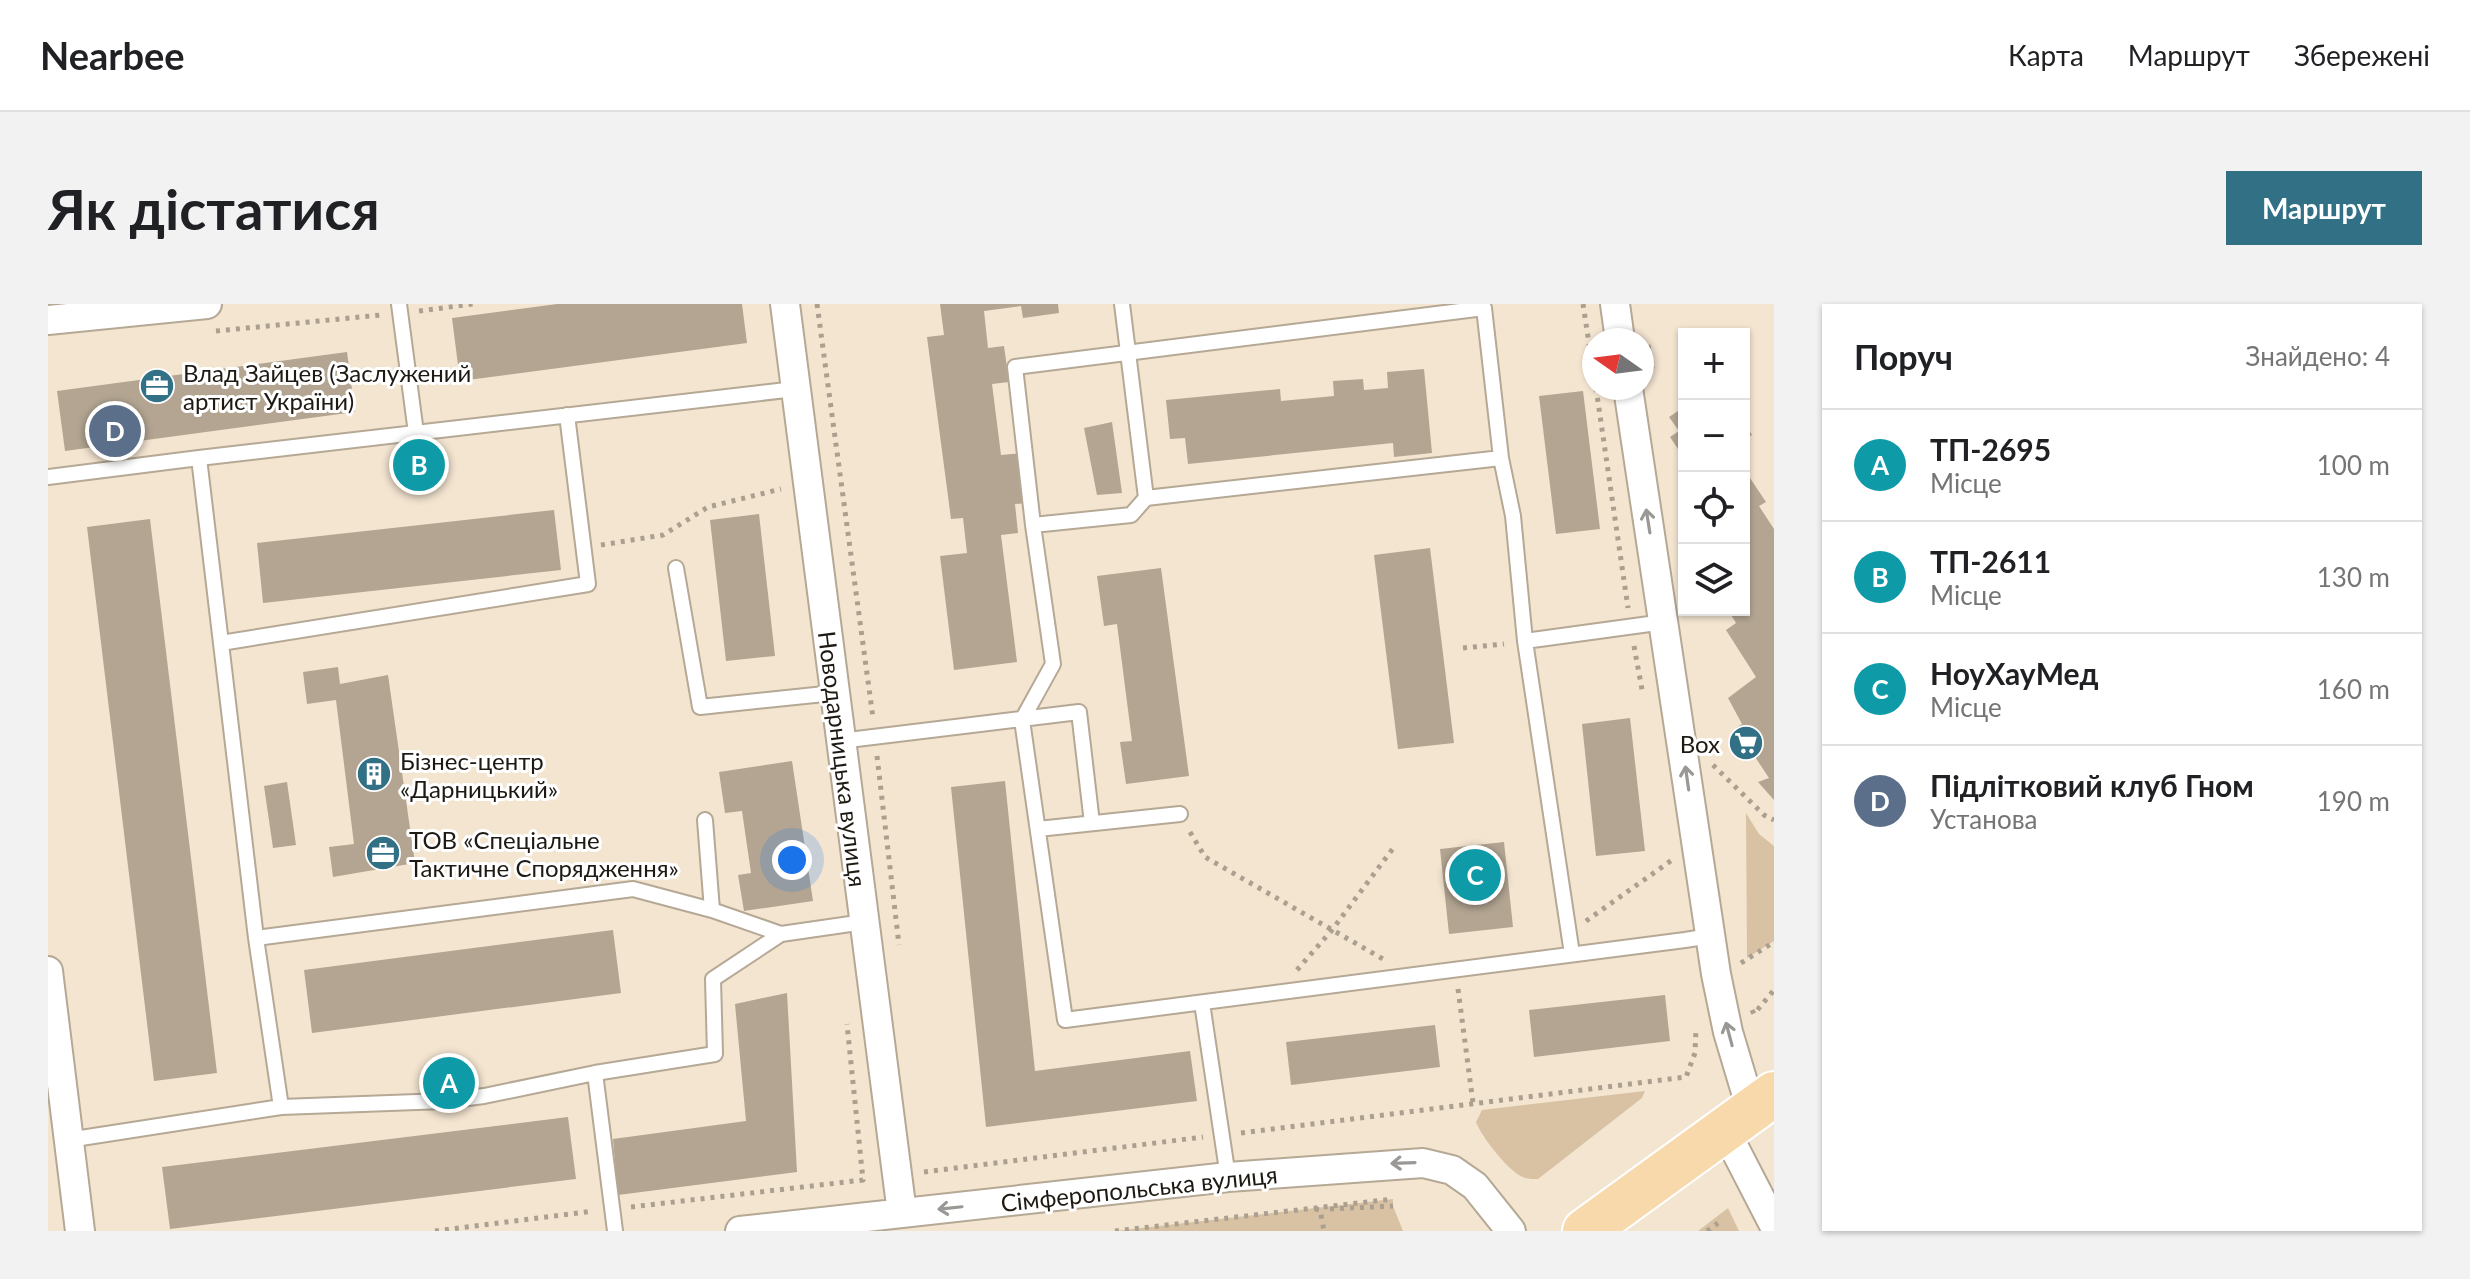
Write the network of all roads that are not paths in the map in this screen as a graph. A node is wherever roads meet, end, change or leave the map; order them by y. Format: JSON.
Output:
{"nodes":[{"id":1,"x":207,"y":304,"type":"edge"},
{"id":2,"x":785,"y":304,"type":"edge"},
{"id":3,"x":1122,"y":304,"type":"edge"},
{"id":4,"x":1615,"y":304,"type":"edge"},
{"id":5,"x":400,"y":308,"type":"edge"},
{"id":6,"x":48,"y":320,"type":"edge"},
{"id":7,"x":1618,"y":328,"type":"edge"},
{"id":8,"x":1128,"y":353,"type":"junction"},
{"id":9,"x":795,"y":389,"type":"junction"},
{"id":10,"x":1630,"y":400,"type":"edge"},
{"id":11,"x":567,"y":415,"type":"junction"},
{"id":12,"x":416,"y":433,"type":"junction"},
{"id":13,"x":199,"y":458,"type":"junction"},
{"id":14,"x":1501,"y":458,"type":"junction"},
{"id":15,"x":48,"y":477,"type":"edge"},
{"id":16,"x":1146,"y":498,"type":"junction"},
{"id":17,"x":1033,"y":525,"type":"junction"},
{"id":18,"x":676,"y":568,"type":"dead end"},
{"id":19,"x":1664,"y":622,"type":"junction"},
{"id":20,"x":1525,"y":641,"type":"junction"},
{"id":21,"x":221,"y":643,"type":"junction"},
{"id":22,"x":834,"y":693,"type":"junction"},
{"id":23,"x":1022,"y":720,"type":"junction"},
{"id":24,"x":840,"y":741,"type":"junction"},
{"id":25,"x":1180,"y":814,"type":"road end"},
{"id":26,"x":705,"y":820,"type":"dead end"},
{"id":27,"x":1092,"y":823,"type":"junction"},
{"id":28,"x":1038,"y":829,"type":"junction"},
{"id":29,"x":712,"y":910,"type":"junction"},
{"id":30,"x":864,"y":922,"type":"junction"},
{"id":31,"x":781,"y":934,"type":"junction"},
{"id":32,"x":1710,"y":936,"type":"junction"},
{"id":33,"x":256,"y":938,"type":"junction"},
{"id":34,"x":1572,"y":954,"type":"junction"},
{"id":35,"x":48,"y":971,"type":"edge"},
{"id":36,"x":1202,"y":1003,"type":"junction"},
{"id":37,"x":53,"y":1052,"type":"edge"},
{"id":38,"x":595,"y":1073,"type":"junction"},
{"id":39,"x":281,"y":1107,"type":"junction"},
{"id":40,"x":1750,"y":1111,"type":"edge"},
{"id":41,"x":68,"y":1140,"type":"junction"},
{"id":42,"x":1228,"y":1177,"type":"junction"},
{"id":43,"x":902,"y":1213,"type":"junction"},
{"id":44,"x":1774,"y":1225,"type":"edge"},
{"id":45,"x":80,"y":1231,"type":"edge"},
{"id":46,"x":615,"y":1231,"type":"edge"},
{"id":47,"x":740,"y":1231,"type":"edge"},
{"id":48,"x":1511,"y":1231,"type":"edge"},
{"id":49,"x":1585,"y":1231,"type":"edge"}],
"edges":[{"from":1,"to":6,"type":"street"},
{"from":2,"to":9,"type":"street","name":"Новодарницька вулиця"},
{"from":3,"to":8,"type":"lane"},
{"from":4,"to":7,"type":"street"},
{"from":5,"to":12,"type":"lane"},
{"from":8,"to":14,"type":"lane"},
{"from":8,"to":16,"type":"lane"},
{"from":8,"to":17,"type":"lane"},
{"from":9,"to":11,"type":"lane"},
{"from":9,"to":22,"type":"street","name":"Новодарницька вулиця"},
{"from":19,"to":10,"type":"street","one_way":true},
{"from":11,"to":12,"type":"lane"},
{"from":11,"to":21,"type":"lane"},
{"from":12,"to":13,"type":"lane"},
{"from":13,"to":15,"type":"lane"},
{"from":13,"to":21,"type":"lane"},
{"from":14,"to":16,"type":"lane"},
{"from":14,"to":20,"type":"lane"},
{"from":16,"to":17,"type":"lane"},
{"from":17,"to":23,"type":"lane"},
{"from":18,"to":22,"type":"lane"},
{"from":19,"to":20,"type":"lane"},
{"from":32,"to":19,"type":"street","one_way":true},
{"from":20,"to":34,"type":"lane"},
{"from":21,"to":33,"type":"lane"},
{"from":22,"to":24,"type":"street","name":"Новодарницька вулиця"},
{"from":23,"to":24,"type":"lane"},
{"from":23,"to":27,"type":"lane"},
{"from":23,"to":28,"type":"lane"},
{"from":24,"to":30,"type":"street","name":"Новодарницька вулиця"},
{"from":25,"to":27,"type":"lane"},
{"from":26,"to":29,"type":"lane"},
{"from":27,"to":28,"type":"lane"},
{"from":28,"to":36,"type":"lane"},
{"from":29,"to":31,"type":"lane"},
{"from":29,"to":33,"type":"lane"},
{"from":30,"to":31,"type":"lane"},
{"from":30,"to":43,"type":"street","name":"Новодарницька вулиця"},
{"from":31,"to":38,"type":"lane"},
{"from":32,"to":34,"type":"lane"},
{"from":40,"to":32,"type":"street","one_way":true},
{"from":33,"to":39,"type":"lane"},
{"from":34,"to":36,"type":"lane"},
{"from":35,"to":37,"type":"street"},
{"from":36,"to":42,"type":"lane"},
{"from":37,"to":41,"type":"street"},
{"from":38,"to":39,"type":"lane"},
{"from":38,"to":46,"type":"lane"},
{"from":39,"to":41,"type":"lane"},
{"from":40,"to":44,"type":"street"},
{"from":40,"to":49,"type":"main road"},
{"from":41,"to":45,"type":"street"},
{"from":42,"to":43,"type":"street","name":"Сімферопольська вулиця","one_way":true},
{"from":48,"to":42,"type":"street","name":"Сімферопольська вулиця","one_way":true},
{"from":43,"to":47,"type":"street","name":"Сімферопольська вулиця"}]}
